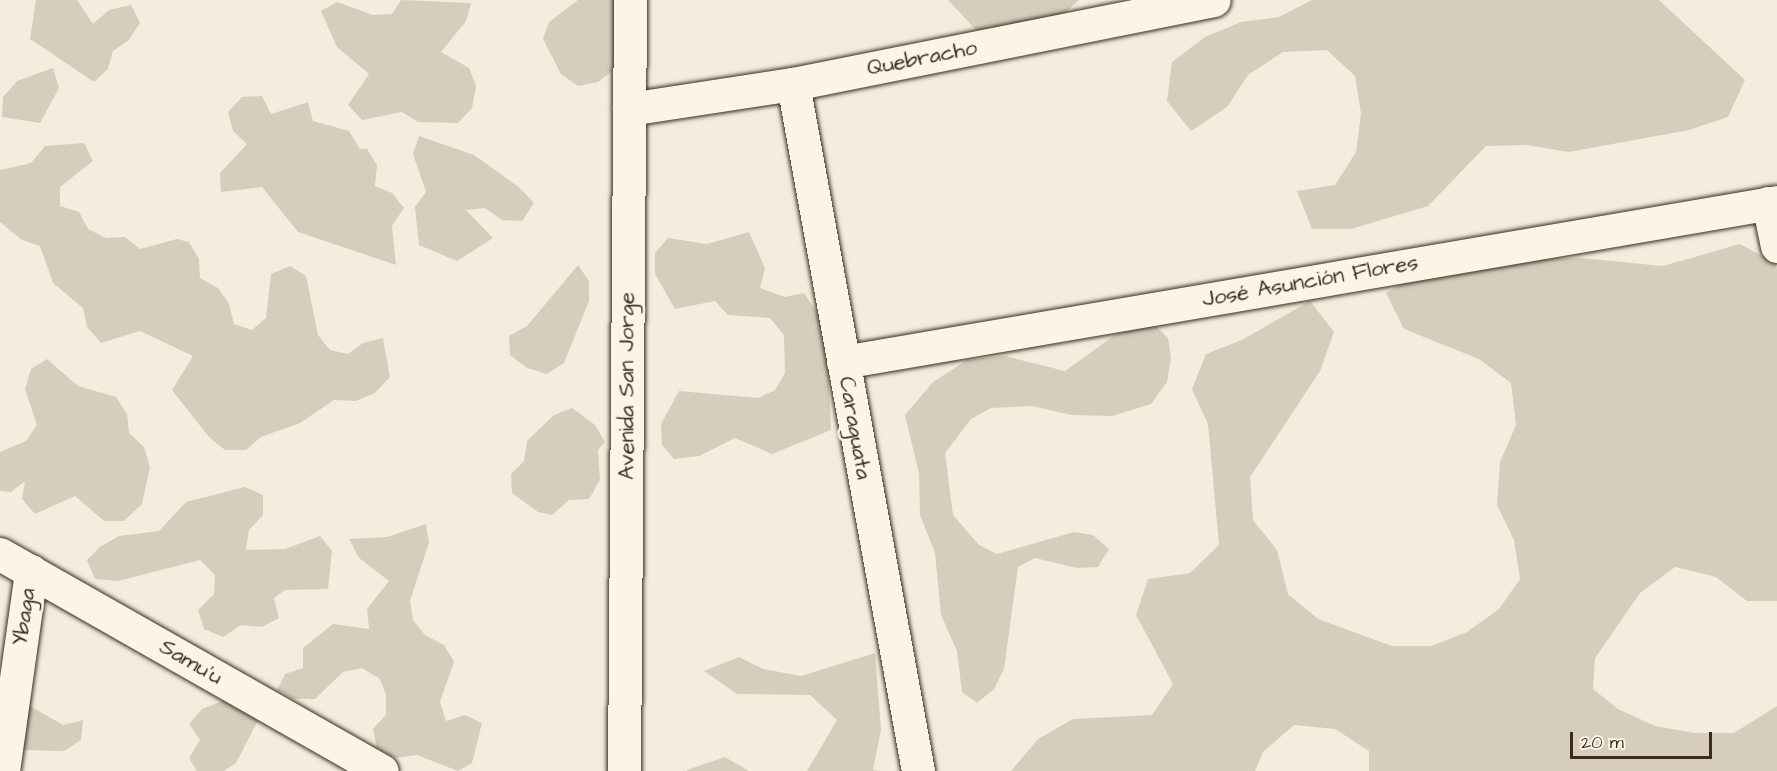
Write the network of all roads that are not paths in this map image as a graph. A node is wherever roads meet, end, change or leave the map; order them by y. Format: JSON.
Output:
{"nodes":[{"id":1,"x":630,"y":0,"type":"edge"},
{"id":2,"x":1214,"y":0,"type":"edge"},
{"id":3,"x":793,"y":84,"type":"junction"},
{"id":4,"x":629,"y":109,"type":"junction"},
{"id":5,"x":1773,"y":202,"type":"edge"},
{"id":6,"x":1777,"y":246,"type":"edge"},
{"id":7,"x":843,"y":362,"type":"junction"},
{"id":8,"x":0,"y":554,"type":"edge"},
{"id":9,"x":31,"y":571,"type":"junction"},
{"id":10,"x":3,"y":771,"type":"edge"},
{"id":11,"x":382,"y":771,"type":"edge"},
{"id":12,"x":624,"y":771,"type":"edge"},
{"id":13,"x":918,"y":771,"type":"edge"}],
"edges":[{"from":1,"to":4,"type":"street","name":"Avenida San Jorge"},
{"from":2,"to":3,"type":"street","name":"Quebracho"},
{"from":3,"to":4,"type":"street","name":"Quebracho"},
{"from":3,"to":7,"type":"street","name":"Caraguata"},
{"from":4,"to":12,"type":"street","name":"Avenida San Jorge"},
{"from":5,"to":6,"type":"street"},
{"from":5,"to":7,"type":"street","name":"José Asunción Flores"},
{"from":7,"to":13,"type":"street","name":"Caraguata"},
{"from":8,"to":9,"type":"street","name":"Samu'u"},
{"from":9,"to":10,"type":"street","name":"Ybaga"},
{"from":9,"to":11,"type":"street","name":"Samu'u"}]}
